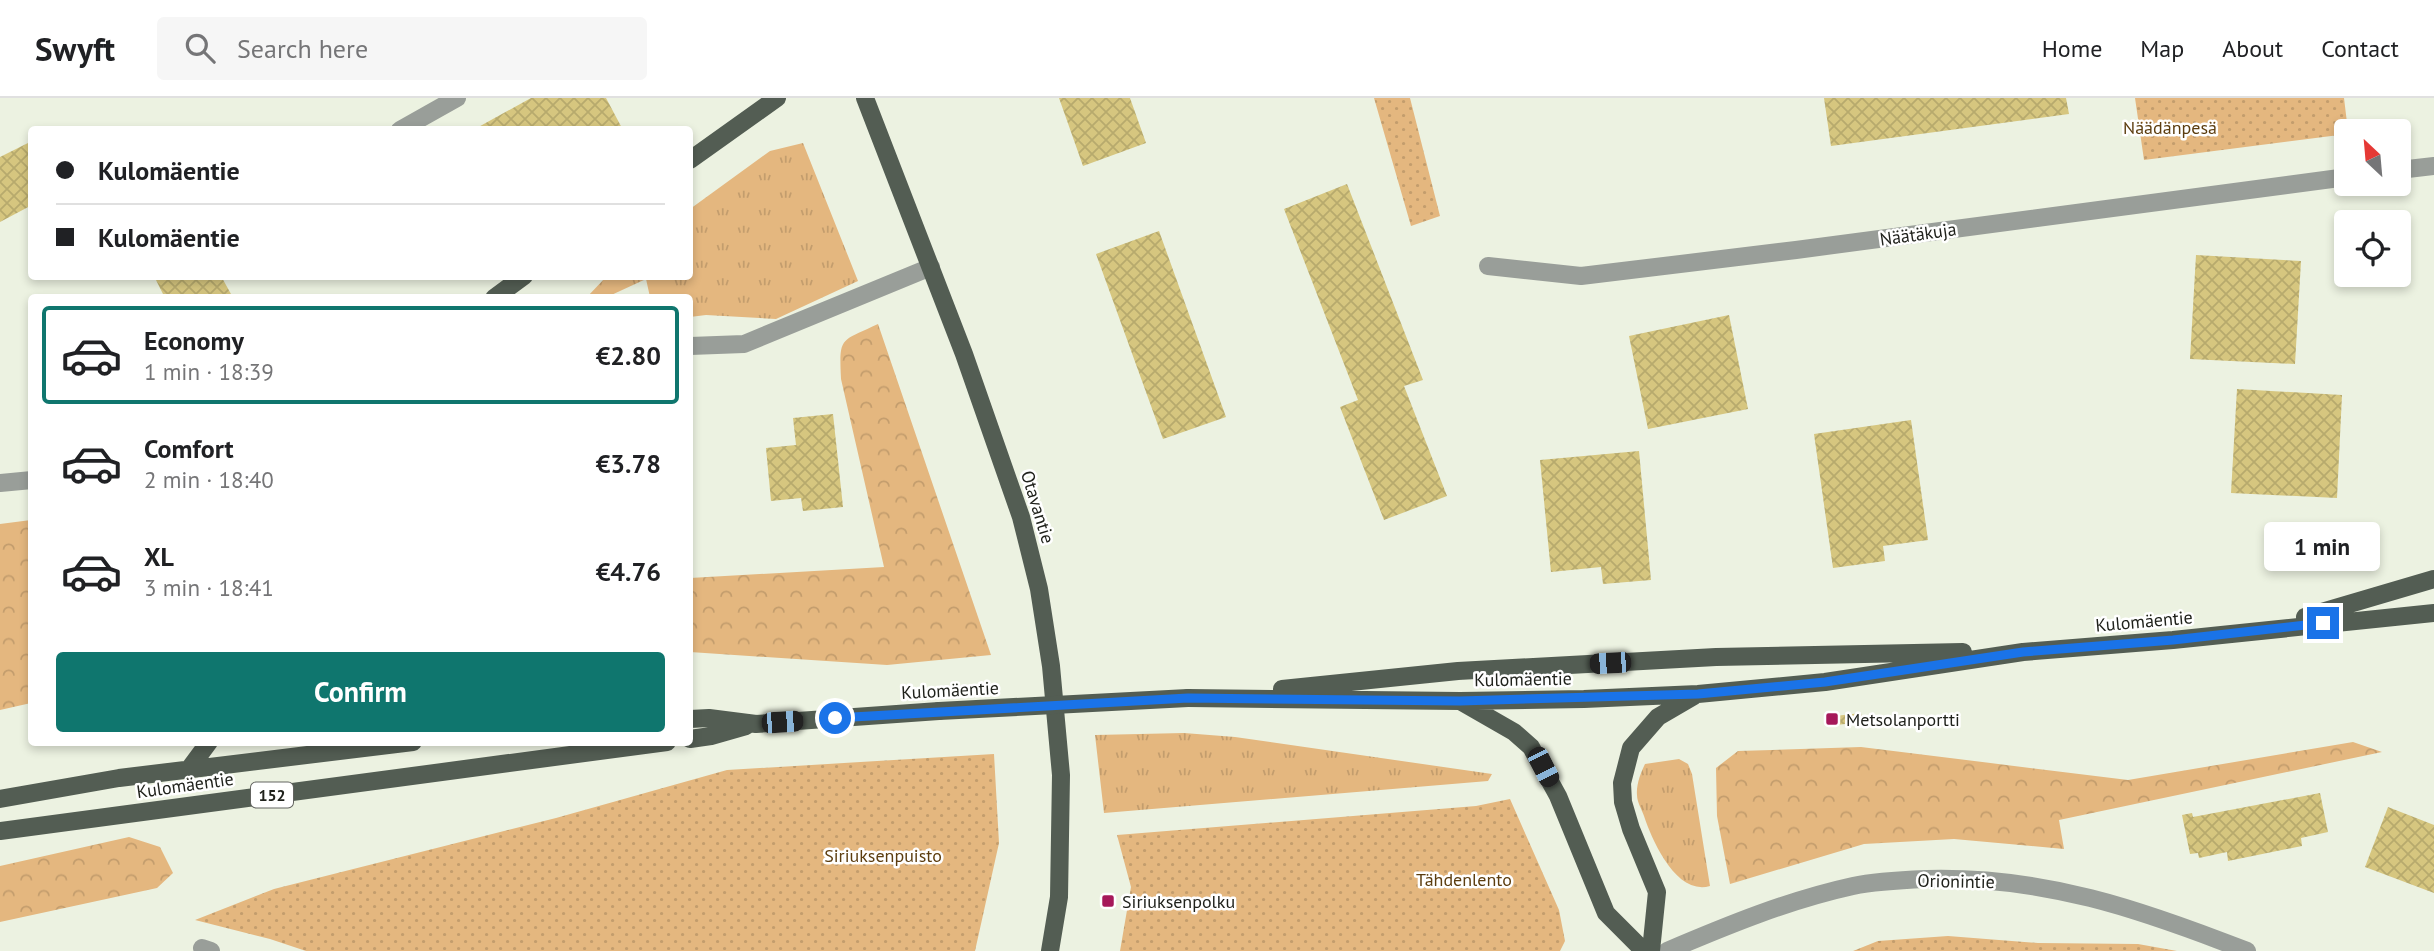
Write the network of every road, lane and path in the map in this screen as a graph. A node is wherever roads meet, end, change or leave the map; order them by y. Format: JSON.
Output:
{"nodes":[{"id":1,"x":457,"y":98,"type":"edge"},
{"id":2,"x":777,"y":98,"type":"edge"},
{"id":3,"x":865,"y":98,"type":"edge"},
{"id":4,"x":407,"y":126,"type":"edge"},
{"id":5,"x":693,"y":158,"type":"edge"},
{"id":6,"x":2434,"y":166,"type":"edge"},
{"id":7,"x":2412,"y":169,"type":"edge"},
{"id":8,"x":2334,"y":179,"type":"edge"},
{"id":9,"x":1489,"y":265,"type":"dead end"},
{"id":10,"x":931,"y":267,"type":"junction"},
{"id":11,"x":519,"y":280,"type":"edge"},
{"id":12,"x":500,"y":294,"type":"edge"},
{"id":13,"x":693,"y":346,"type":"edge"},
{"id":14,"x":28,"y":480,"type":"edge"},
{"id":15,"x":0,"y":483,"type":"edge"},
{"id":16,"x":2434,"y":579,"type":"edge"},
{"id":17,"x":2434,"y":613,"type":"edge"},
{"id":18,"x":2268,"y":628,"type":"junction"},
{"id":19,"x":2023,"y":652,"type":"junction"},
{"id":20,"x":1698,"y":694,"type":"junction"},
{"id":21,"x":1188,"y":698,"type":"junction"},
{"id":22,"x":1460,"y":701,"type":"junction"},
{"id":23,"x":693,"y":719,"type":"edge"},
{"id":24,"x":756,"y":724,"type":"junction"},
{"id":25,"x":693,"y":739,"type":"edge"},
{"id":26,"x":206,"y":746,"type":"edge"},
{"id":27,"x":353,"y":746,"type":"edge"},
{"id":28,"x":637,"y":746,"type":"edge"},
{"id":29,"x":189,"y":769,"type":"junction"},
{"id":30,"x":0,"y":799,"type":"edge"},
{"id":31,"x":0,"y":831,"type":"edge"},
{"id":32,"x":1050,"y":951,"type":"edge"},
{"id":33,"x":1644,"y":951,"type":"edge"},
{"id":34,"x":1651,"y":951,"type":"edge"},
{"id":35,"x":1667,"y":951,"type":"edge"},
{"id":36,"x":2246,"y":951,"type":"edge"}],
"edges":[{"from":1,"to":4,"type":"street"},
{"from":2,"to":5,"type":"main road"},
{"from":3,"to":10,"type":"main road","name":"Otavantie"},
{"from":6,"to":7,"type":"street"},
{"from":8,"to":9,"type":"street","name":"Näätäkuja"},
{"from":10,"to":13,"type":"street"},
{"from":10,"to":32,"type":"main road","name":"Otavantie"},
{"from":11,"to":12,"type":"main road"},
{"from":14,"to":15,"type":"street"},
{"from":16,"to":18,"type":"main road","name":"Kulomäentie"},
{"from":17,"to":18,"type":"main road","name":"Kulomäentie"},
{"from":18,"to":19,"type":"main road","name":"Kulomäentie"},
{"from":19,"to":20,"type":"main road","name":"Kulomäentie"},
{"from":19,"to":21,"type":"main road","name":"Kulomäentie"},
{"from":20,"to":22,"type":"main road","name":"Kulomäentie"},
{"from":20,"to":34,"type":"main road"},
{"from":21,"to":22,"type":"main road","name":"Kulomäentie"},
{"from":21,"to":24,"type":"main road","name":"Kulomäentie","bridge":true},
{"from":22,"to":33,"type":"main road"},
{"from":23,"to":24,"type":"main road","name":"Kulomäentie"},
{"from":24,"to":25,"type":"main road","name":"Kulomäentie"},
{"from":26,"to":29,"type":"main road"},
{"from":27,"to":29,"type":"main road","name":"Kulomäentie","number":"152"},
{"from":28,"to":31,"type":"main road","name":"Kulomäentie","number":"152"},
{"from":29,"to":30,"type":"main road","name":"Kulomäentie","number":"152"},
{"from":35,"to":36,"type":"street","name":"Orionintie"}]}
